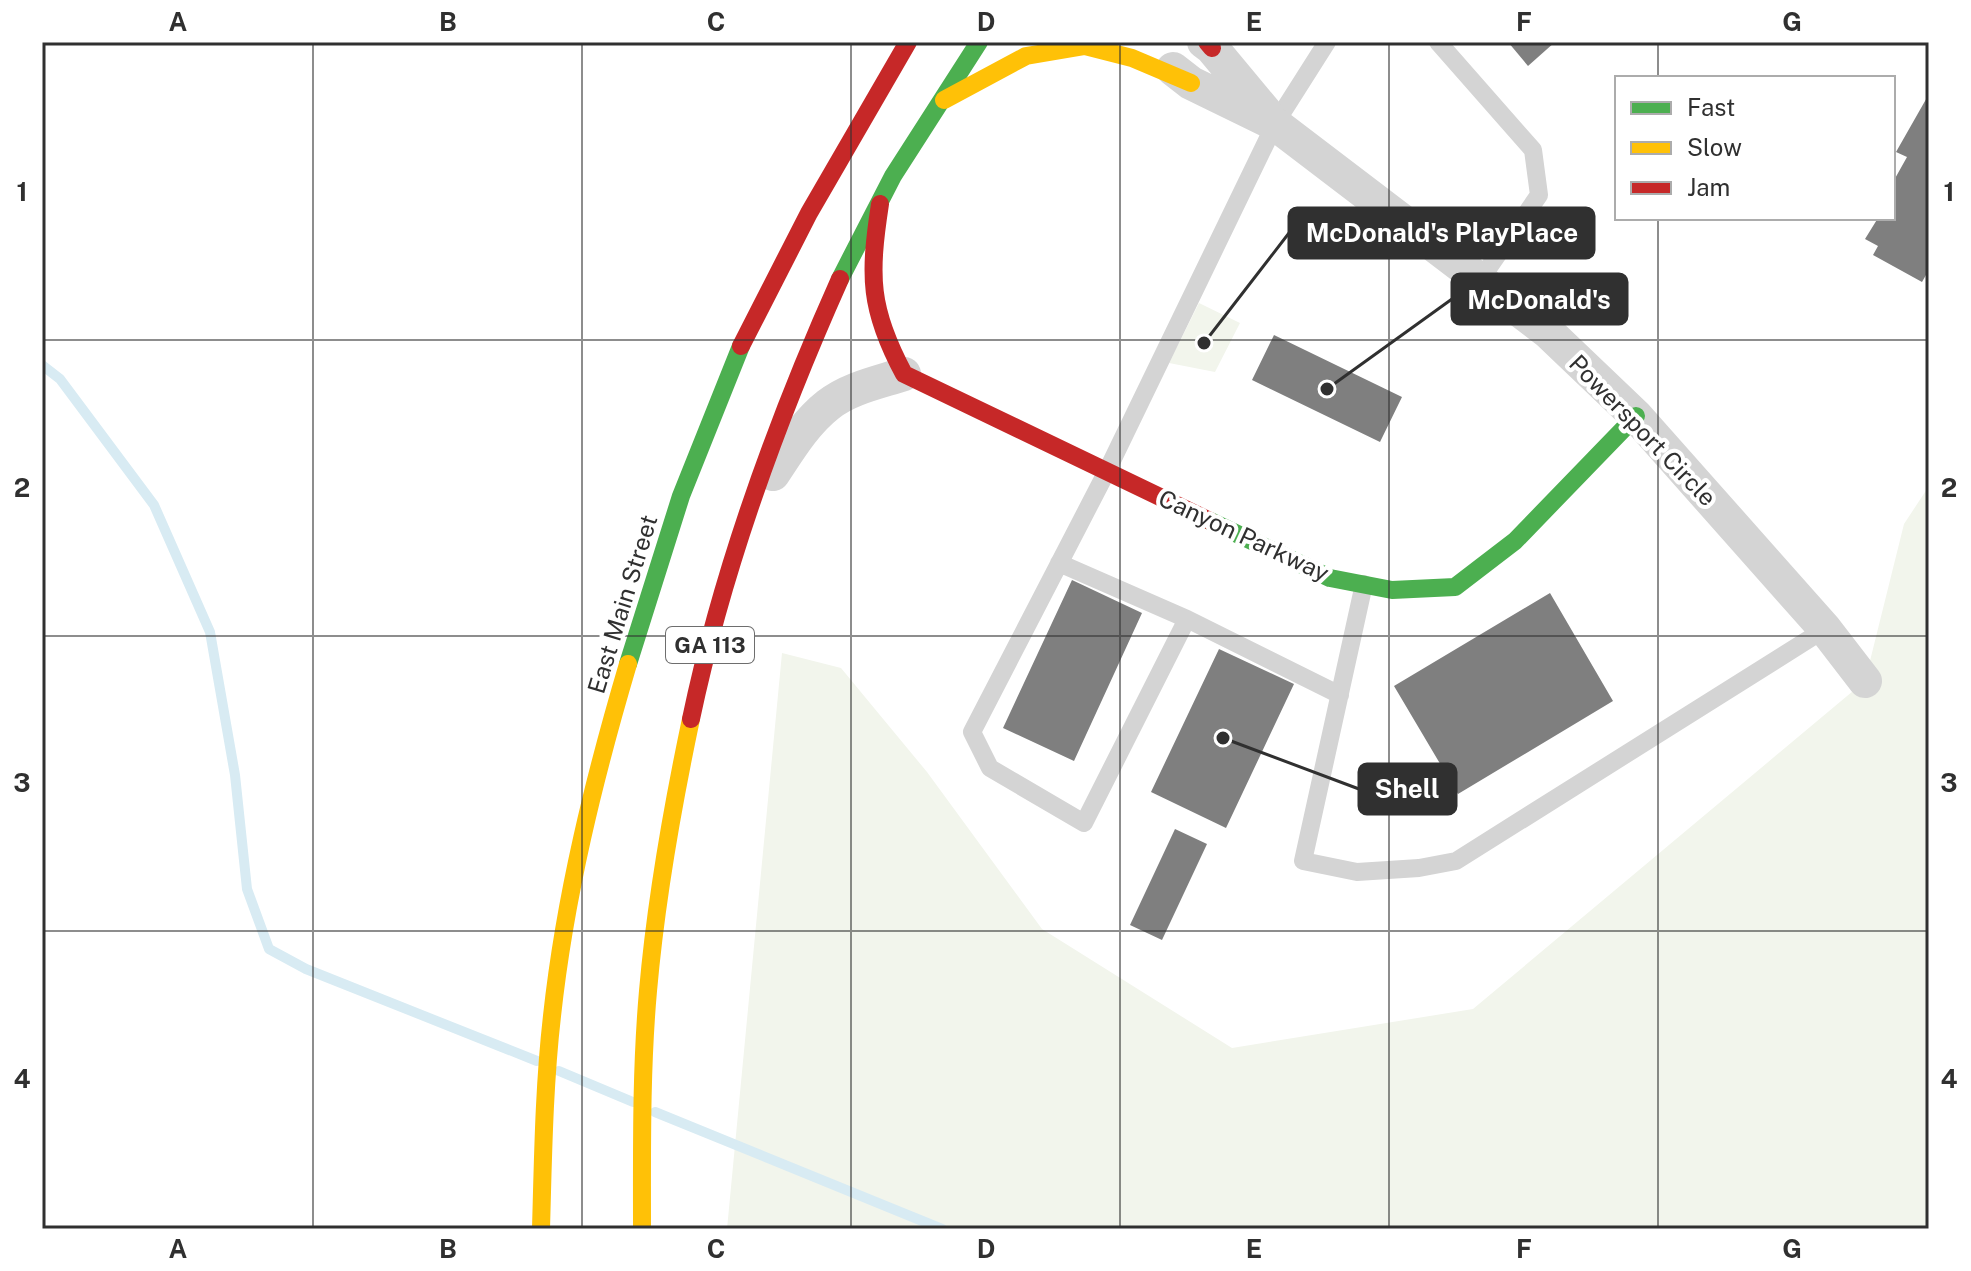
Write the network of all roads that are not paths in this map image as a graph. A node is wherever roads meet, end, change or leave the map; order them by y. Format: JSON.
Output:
{"nodes":[{"id":1,"x":908,"y":42,"type":"edge"},
{"id":2,"x":979,"y":42,"type":"edge"},
{"id":3,"x":1138,"y":42,"type":"edge"},
{"id":4,"x":1327,"y":42,"type":"edge"},
{"id":5,"x":1438,"y":42,"type":"edge"},
{"id":6,"x":1208,"y":44,"type":"edge"},
{"id":7,"x":1191,"y":83,"type":"junction"},
{"id":8,"x":938,"y":103,"type":"junction"},
{"id":9,"x":1275,"y":124,"type":"junction"},
{"id":10,"x":881,"y":198,"type":"junction"},
{"id":11,"x":1480,"y":280,"type":"junction"},
{"id":12,"x":904,"y":374,"type":"junction"},
{"id":13,"x":1636,"y":416,"type":"junction"},
{"id":14,"x":1107,"y":471,"type":"junction"},
{"id":15,"x":746,"y":519,"type":"junction"},
{"id":16,"x":1059,"y":563,"type":"junction"},
{"id":17,"x":1364,"y":584,"type":"junction"},
{"id":18,"x":1187,"y":619,"type":"junction"},
{"id":19,"x":1825,"y":629,"type":"junction"},
{"id":20,"x":1865,"y":681,"type":"dead end"},
{"id":21,"x":1340,"y":695,"type":"junction"},
{"id":22,"x":541,"y":1229,"type":"edge"},
{"id":23,"x":642,"y":1229,"type":"edge"}],
"edges":[{"from":1,"to":22,"type":"main road","name":"East Main Street","number":"GA 113"},
{"from":2,"to":8,"type":"main road","number":"GA 113"},
{"from":3,"to":7,"type":"street","name":"Powersport Circle"},
{"from":4,"to":9,"type":"lane"},
{"from":5,"to":11,"type":"lane"},
{"from":6,"to":9,"type":"street","name":"Powersport Circle"},
{"from":7,"to":8,"type":"main road"},
{"from":7,"to":9,"type":"street","name":"Powersport Circle"},
{"from":8,"to":10,"type":"main road","number":"GA 113"},
{"from":9,"to":11,"type":"street","name":"Powersport Circle"},
{"from":9,"to":14,"type":"lane"},
{"from":10,"to":12,"type":"main road"},
{"from":10,"to":15,"type":"main road","number":"GA 113"},
{"from":11,"to":13,"type":"street","name":"Powersport Circle"},
{"from":12,"to":14,"type":"main road","name":"Canyon Parkway"},
{"from":12,"to":15,"type":"street"},
{"from":13,"to":17,"type":"main road","name":"Canyon Parkway"},
{"from":13,"to":19,"type":"street","name":"Powersport Circle"},
{"from":14,"to":16,"type":"lane"},
{"from":14,"to":17,"type":"main road","name":"Canyon Parkway"},
{"from":15,"to":23,"type":"main road","number":"GA 113"},
{"from":16,"to":18,"type":"lane"},
{"from":16,"to":18,"type":"lane"},
{"from":17,"to":21,"type":"lane"},
{"from":18,"to":21,"type":"lane"},
{"from":19,"to":20,"type":"street","name":"Powersport Circle"},
{"from":19,"to":21,"type":"lane"}]}
